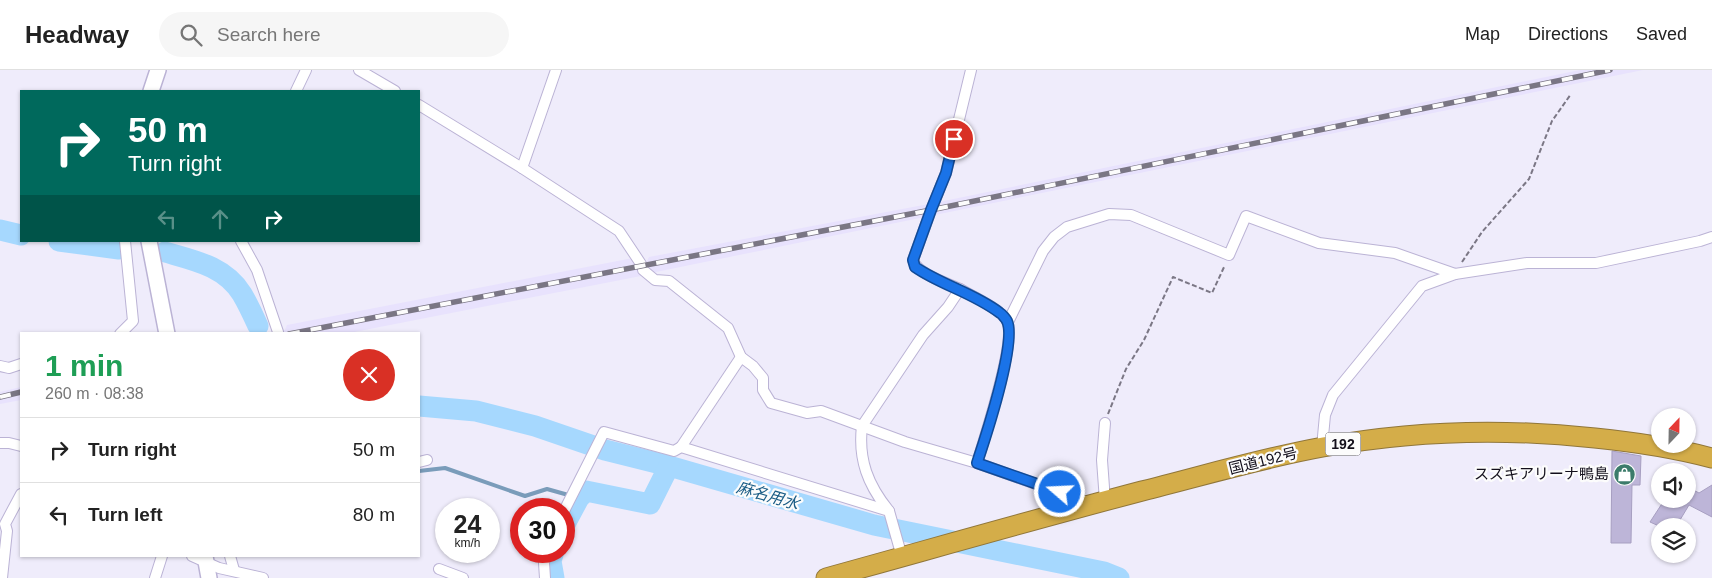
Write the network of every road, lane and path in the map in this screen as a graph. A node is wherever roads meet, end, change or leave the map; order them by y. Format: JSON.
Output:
{"nodes":[{"id":1,"x":158,"y":70,"type":"edge"},
{"id":2,"x":306,"y":70,"type":"edge"},
{"id":3,"x":359,"y":70,"type":"edge"},
{"id":4,"x":556,"y":70,"type":"edge"},
{"id":5,"x":971,"y":70,"type":"edge"},
{"id":6,"x":151,"y":90,"type":"edge"},
{"id":7,"x":296,"y":90,"type":"edge"},
{"id":8,"x":393,"y":90,"type":"edge"},
{"id":9,"x":1571,"y":94,"type":"dead end"},
{"id":10,"x":420,"y":106,"type":"edge"},
{"id":11,"x":522,"y":168,"type":"junction"},
{"id":12,"x":1712,"y":237,"type":"edge"},
{"id":13,"x":125,"y":242,"type":"edge"},
{"id":14,"x":149,"y":242,"type":"edge"},
{"id":15,"x":243,"y":242,"type":"edge"},
{"id":16,"x":1229,"y":255,"type":"junction"},
{"id":17,"x":1455,"y":274,"type":"junction"},
{"id":18,"x":960,"y":289,"type":"junction"},
{"id":19,"x":1008,"y":322,"type":"junction"},
{"id":20,"x":122,"y":332,"type":"edge"},
{"id":21,"x":167,"y":332,"type":"edge"},
{"id":22,"x":278,"y":332,"type":"dead end"},
{"id":23,"x":741,"y":357,"type":"junction"},
{"id":24,"x":20,"y":364,"type":"edge"},
{"id":25,"x":0,"y":366,"type":"edge"},
{"id":26,"x":1105,"y":423,"type":"joint"},
{"id":27,"x":862,"y":426,"type":"junction"},
{"id":28,"x":0,"y":443,"type":"edge"},
{"id":29,"x":20,"y":446,"type":"edge"},
{"id":30,"x":681,"y":447,"type":"junction"},
{"id":31,"x":1322,"y":447,"type":"junction"},
{"id":32,"x":1712,"y":458,"type":"edge"},
{"id":33,"x":977,"y":463,"type":"junction"},
{"id":34,"x":20,"y":496,"type":"edge"},
{"id":35,"x":571,"y":498,"type":"edge"},
{"id":36,"x":1099,"y":502,"type":"junction"},
{"id":37,"x":890,"y":514,"type":"junction"},
{"id":38,"x":3,"y":524,"type":"edge"},
{"id":39,"x":899,"y":548,"type":"junction"},
{"id":40,"x":162,"y":557,"type":"edge"},
{"id":41,"x":194,"y":557,"type":"edge"},
{"id":42,"x":230,"y":557,"type":"edge"},
{"id":43,"x":544,"y":563,"type":"edge"},
{"id":44,"x":207,"y":566,"type":"edge"},
{"id":45,"x":439,"y":568,"type":"dead end"},
{"id":46,"x":234,"y":570,"type":"junction"},
{"id":47,"x":2,"y":578,"type":"edge"},
{"id":48,"x":155,"y":578,"type":"edge"},
{"id":49,"x":263,"y":578,"type":"edge"},
{"id":50,"x":463,"y":578,"type":"edge"},
{"id":51,"x":545,"y":578,"type":"edge"},
{"id":52,"x":826,"y":578,"type":"edge"}],
"edges":[{"from":1,"to":6,"type":"main road"},
{"from":2,"to":7,"type":"street"},
{"from":3,"to":8,"type":"street"},
{"from":4,"to":11,"type":"street"},
{"from":5,"to":18,"type":"street"},
{"from":9,"to":17,"type":"path"},
{"from":10,"to":11,"type":"street"},
{"from":11,"to":23,"type":"street"},
{"from":12,"to":17,"type":"street"},
{"from":13,"to":20,"type":"street"},
{"from":14,"to":21,"type":"main road"},
{"from":15,"to":22,"type":"street"},
{"from":16,"to":17,"type":"street"},
{"from":16,"to":19,"type":"street"},
{"from":16,"to":26,"type":"path"},
{"from":17,"to":31,"type":"street"},
{"from":18,"to":19,"type":"street"},
{"from":18,"to":27,"type":"street"},
{"from":19,"to":33,"type":"street"},
{"from":23,"to":27,"type":"street"},
{"from":23,"to":30,"type":"street"},
{"from":24,"to":25,"type":"street"},
{"from":26,"to":36,"type":"street"},
{"from":27,"to":33,"type":"street"},
{"from":27,"to":37,"type":"street"},
{"from":28,"to":29,"type":"street"},
{"from":30,"to":35,"type":"street"},
{"from":30,"to":37,"type":"street"},
{"from":31,"to":32,"type":"highway","name":"国道192号","number":"192"},
{"from":31,"to":36,"type":"highway","name":"国道192号","number":"192"},
{"from":33,"to":36,"type":"street"},
{"from":34,"to":38,"type":"street"},
{"from":36,"to":39,"type":"highway","name":"国道192号","number":"192"},
{"from":37,"to":39,"type":"street"},
{"from":38,"to":47,"type":"street"},
{"from":39,"to":52,"type":"highway","name":"国道192号","number":"192"},
{"from":40,"to":48,"type":"street"},
{"from":41,"to":44,"type":"street"},
{"from":42,"to":46,"type":"street"},
{"from":43,"to":51,"type":"street"},
{"from":44,"to":46,"type":"street"},
{"from":45,"to":50,"type":"street"},
{"from":46,"to":49,"type":"street"}]}
